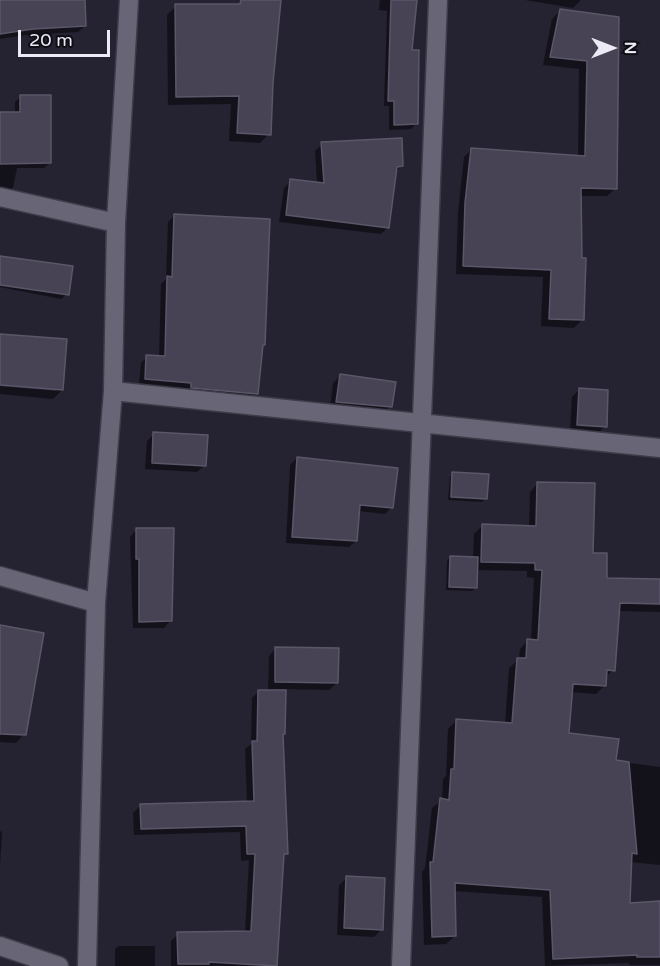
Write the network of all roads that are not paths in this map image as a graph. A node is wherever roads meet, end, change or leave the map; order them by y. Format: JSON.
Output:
{"nodes":[{"id":1,"x":129,"y":0,"type":"edge"},
{"id":2,"x":438,"y":0,"type":"edge"},
{"id":3,"x":0,"y":197,"type":"edge"},
{"id":4,"x":116,"y":223,"type":"junction"},
{"id":5,"x":113,"y":391,"type":"junction"},
{"id":6,"x":423,"y":423,"type":"junction"},
{"id":7,"x":660,"y":448,"type":"edge"},
{"id":8,"x":0,"y":576,"type":"edge"},
{"id":9,"x":96,"y":603,"type":"junction"},
{"id":10,"x":0,"y":946,"type":"edge"},
{"id":11,"x":59,"y":966,"type":"edge"},
{"id":12,"x":87,"y":966,"type":"edge"},
{"id":13,"x":401,"y":966,"type":"edge"}],
"edges":[{"from":1,"to":4,"type":"street"},
{"from":2,"to":6,"type":"street"},
{"from":3,"to":4,"type":"street"},
{"from":4,"to":5,"type":"street"},
{"from":5,"to":6,"type":"street"},
{"from":5,"to":9,"type":"street"},
{"from":6,"to":7,"type":"street"},
{"from":6,"to":13,"type":"street"},
{"from":8,"to":9,"type":"street"},
{"from":9,"to":12,"type":"street"},
{"from":10,"to":11,"type":"street"}]}
